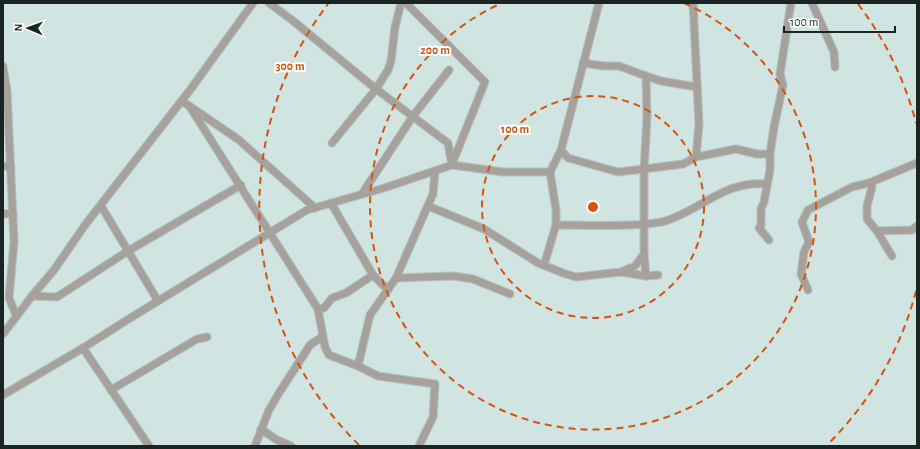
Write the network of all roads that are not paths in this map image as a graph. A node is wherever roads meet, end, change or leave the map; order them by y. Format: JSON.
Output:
{"nodes":[{"id":1,"x":253,"y":3,"type":"edge"},
{"id":2,"x":269,"y":3,"type":"edge"},
{"id":3,"x":401,"y":3,"type":"edge"},
{"id":4,"x":406,"y":3,"type":"edge"},
{"id":5,"x":599,"y":3,"type":"edge"},
{"id":6,"x":693,"y":3,"type":"edge"},
{"id":7,"x":791,"y":3,"type":"edge"},
{"id":8,"x":812,"y":3,"type":"edge"},
{"id":9,"x":583,"y":63,"type":"junction"},
{"id":10,"x":3,"y":66,"type":"edge"},
{"id":11,"x":835,"y":67,"type":"dead end"},
{"id":12,"x":449,"y":70,"type":"dead end"},
{"id":13,"x":646,"y":76,"type":"junction"},
{"id":14,"x":697,"y":87,"type":"junction"},
{"id":15,"x":376,"y":89,"type":"junction"},
{"id":16,"x":182,"y":101,"type":"junction"},
{"id":17,"x":190,"y":107,"type":"junction"},
{"id":18,"x":413,"y":116,"type":"junction"},
{"id":19,"x":332,"y":143,"type":"dead end"},
{"id":20,"x":561,"y":150,"type":"junction"},
{"id":21,"x":770,"y":154,"type":"junction"},
{"id":22,"x":696,"y":157,"type":"junction"},
{"id":23,"x":917,"y":163,"type":"edge"},
{"id":24,"x":452,"y":165,"type":"junction"},
{"id":25,"x":3,"y":166,"type":"edge"},
{"id":26,"x":11,"y":167,"type":"junction"},
{"id":27,"x":644,"y":169,"type":"junction"},
{"id":28,"x":435,"y":171,"type":"junction"},
{"id":29,"x":550,"y":172,"type":"junction"},
{"id":30,"x":869,"y":183,"type":"junction"},
{"id":31,"x":766,"y":184,"type":"junction"},
{"id":32,"x":241,"y":185,"type":"junction"},
{"id":33,"x":362,"y":194,"type":"junction"},
{"id":34,"x":331,"y":203,"type":"junction"},
{"id":35,"x":101,"y":206,"type":"junction"},
{"id":36,"x":428,"y":206,"type":"junction"},
{"id":37,"x":315,"y":208,"type":"junction"},
{"id":38,"x":13,"y":213,"type":"junction"},
{"id":39,"x":3,"y":214,"type":"edge"},
{"id":40,"x":645,"y":224,"type":"junction"},
{"id":41,"x":556,"y":225,"type":"junction"},
{"id":42,"x":915,"y":229,"type":"edge"},
{"id":43,"x":270,"y":232,"type":"junction"},
{"id":44,"x":877,"y":232,"type":"junction"},
{"id":45,"x":769,"y":240,"type":"dead end"},
{"id":46,"x":128,"y":251,"type":"junction"},
{"id":47,"x":644,"y":254,"type":"junction"},
{"id":48,"x":892,"y":256,"type":"dead end"},
{"id":49,"x":544,"y":265,"type":"junction"},
{"id":50,"x":621,"y":272,"type":"junction"},
{"id":51,"x":373,"y":275,"type":"junction"},
{"id":52,"x":658,"y":275,"type":"dead end"},
{"id":53,"x":646,"y":276,"type":"junction"},
{"id":54,"x":396,"y":278,"type":"junction"},
{"id":55,"x":388,"y":290,"type":"junction"},
{"id":56,"x":808,"y":290,"type":"dead end"},
{"id":57,"x":510,"y":294,"type":"dead end"},
{"id":58,"x":32,"y":296,"type":"junction"},
{"id":59,"x":158,"y":301,"type":"junction"},
{"id":60,"x":318,"y":309,"type":"junction"},
{"id":61,"x":16,"y":315,"type":"junction"},
{"id":62,"x":6,"y":323,"type":"edge"},
{"id":63,"x":3,"y":334,"type":"edge"},
{"id":64,"x":207,"y":337,"type":"dead end"},
{"id":65,"x":322,"y":337,"type":"junction"},
{"id":66,"x":83,"y":348,"type":"junction"},
{"id":67,"x":358,"y":366,"type":"junction"},
{"id":68,"x":111,"y":390,"type":"junction"},
{"id":69,"x":3,"y":395,"type":"edge"},
{"id":70,"x":262,"y":429,"type":"junction"},
{"id":71,"x":149,"y":446,"type":"edge"},
{"id":72,"x":255,"y":446,"type":"edge"},
{"id":73,"x":291,"y":446,"type":"edge"},
{"id":74,"x":419,"y":446,"type":"edge"}],
"edges":[{"from":1,"to":16,"type":"street"},
{"from":2,"to":15,"type":"street"},
{"from":3,"to":15,"type":"street"},
{"from":4,"to":24,"type":"street"},
{"from":5,"to":9,"type":"street"},
{"from":6,"to":14,"type":"street"},
{"from":7,"to":21,"type":"street"},
{"from":8,"to":11,"type":"street"},
{"from":9,"to":13,"type":"street"},
{"from":9,"to":20,"type":"street"},
{"from":10,"to":26,"type":"street"},
{"from":12,"to":18,"type":"street"},
{"from":13,"to":14,"type":"street"},
{"from":13,"to":27,"type":"street"},
{"from":14,"to":22,"type":"street"},
{"from":15,"to":18,"type":"street"},
{"from":15,"to":19,"type":"street"},
{"from":16,"to":17,"type":"street"},
{"from":16,"to":35,"type":"street"},
{"from":17,"to":32,"type":"street"},
{"from":17,"to":37,"type":"street"},
{"from":18,"to":24,"type":"street"},
{"from":18,"to":33,"type":"street"},
{"from":20,"to":27,"type":"street"},
{"from":20,"to":29,"type":"street"},
{"from":21,"to":22,"type":"street"},
{"from":21,"to":31,"type":"street"},
{"from":22,"to":27,"type":"street"},
{"from":23,"to":30,"type":"street"},
{"from":24,"to":28,"type":"street"},
{"from":24,"to":29,"type":"street"},
{"from":25,"to":26,"type":"street"},
{"from":26,"to":38,"type":"street"},
{"from":27,"to":40,"type":"street"},
{"from":28,"to":33,"type":"street"},
{"from":28,"to":36,"type":"street"},
{"from":29,"to":41,"type":"street"},
{"from":30,"to":44,"type":"street"},
{"from":30,"to":56,"type":"street"},
{"from":31,"to":40,"type":"street"},
{"from":31,"to":45,"type":"street"},
{"from":32,"to":43,"type":"street"},
{"from":32,"to":46,"type":"street"},
{"from":33,"to":34,"type":"street"},
{"from":34,"to":37,"type":"street"},
{"from":34,"to":51,"type":"street"},
{"from":35,"to":46,"type":"street"},
{"from":35,"to":58,"type":"street"},
{"from":36,"to":49,"type":"street"},
{"from":36,"to":54,"type":"street"},
{"from":37,"to":43,"type":"street"},
{"from":38,"to":39,"type":"street"},
{"from":38,"to":61,"type":"street"},
{"from":40,"to":41,"type":"street"},
{"from":40,"to":47,"type":"street"},
{"from":41,"to":49,"type":"street"},
{"from":42,"to":44,"type":"street"},
{"from":43,"to":59,"type":"street"},
{"from":43,"to":60,"type":"street"},
{"from":44,"to":48,"type":"street"},
{"from":46,"to":58,"type":"street"},
{"from":46,"to":59,"type":"street"},
{"from":47,"to":50,"type":"street"},
{"from":47,"to":53,"type":"street"},
{"from":49,"to":50,"type":"street"},
{"from":50,"to":53,"type":"street"},
{"from":51,"to":55,"type":"street"},
{"from":51,"to":60,"type":"street"},
{"from":52,"to":53,"type":"street"},
{"from":54,"to":55,"type":"street"},
{"from":54,"to":57,"type":"street"},
{"from":55,"to":67,"type":"street"},
{"from":58,"to":61,"type":"street"},
{"from":59,"to":66,"type":"street"},
{"from":60,"to":65,"type":"street"},
{"from":61,"to":62,"type":"street"},
{"from":62,"to":63,"type":"street"},
{"from":64,"to":68,"type":"street"},
{"from":65,"to":67,"type":"street"},
{"from":65,"to":70,"type":"street"},
{"from":66,"to":68,"type":"street"},
{"from":66,"to":69,"type":"street"},
{"from":67,"to":74,"type":"street"},
{"from":68,"to":71,"type":"street"},
{"from":70,"to":72,"type":"street"},
{"from":70,"to":73,"type":"street"}]}
